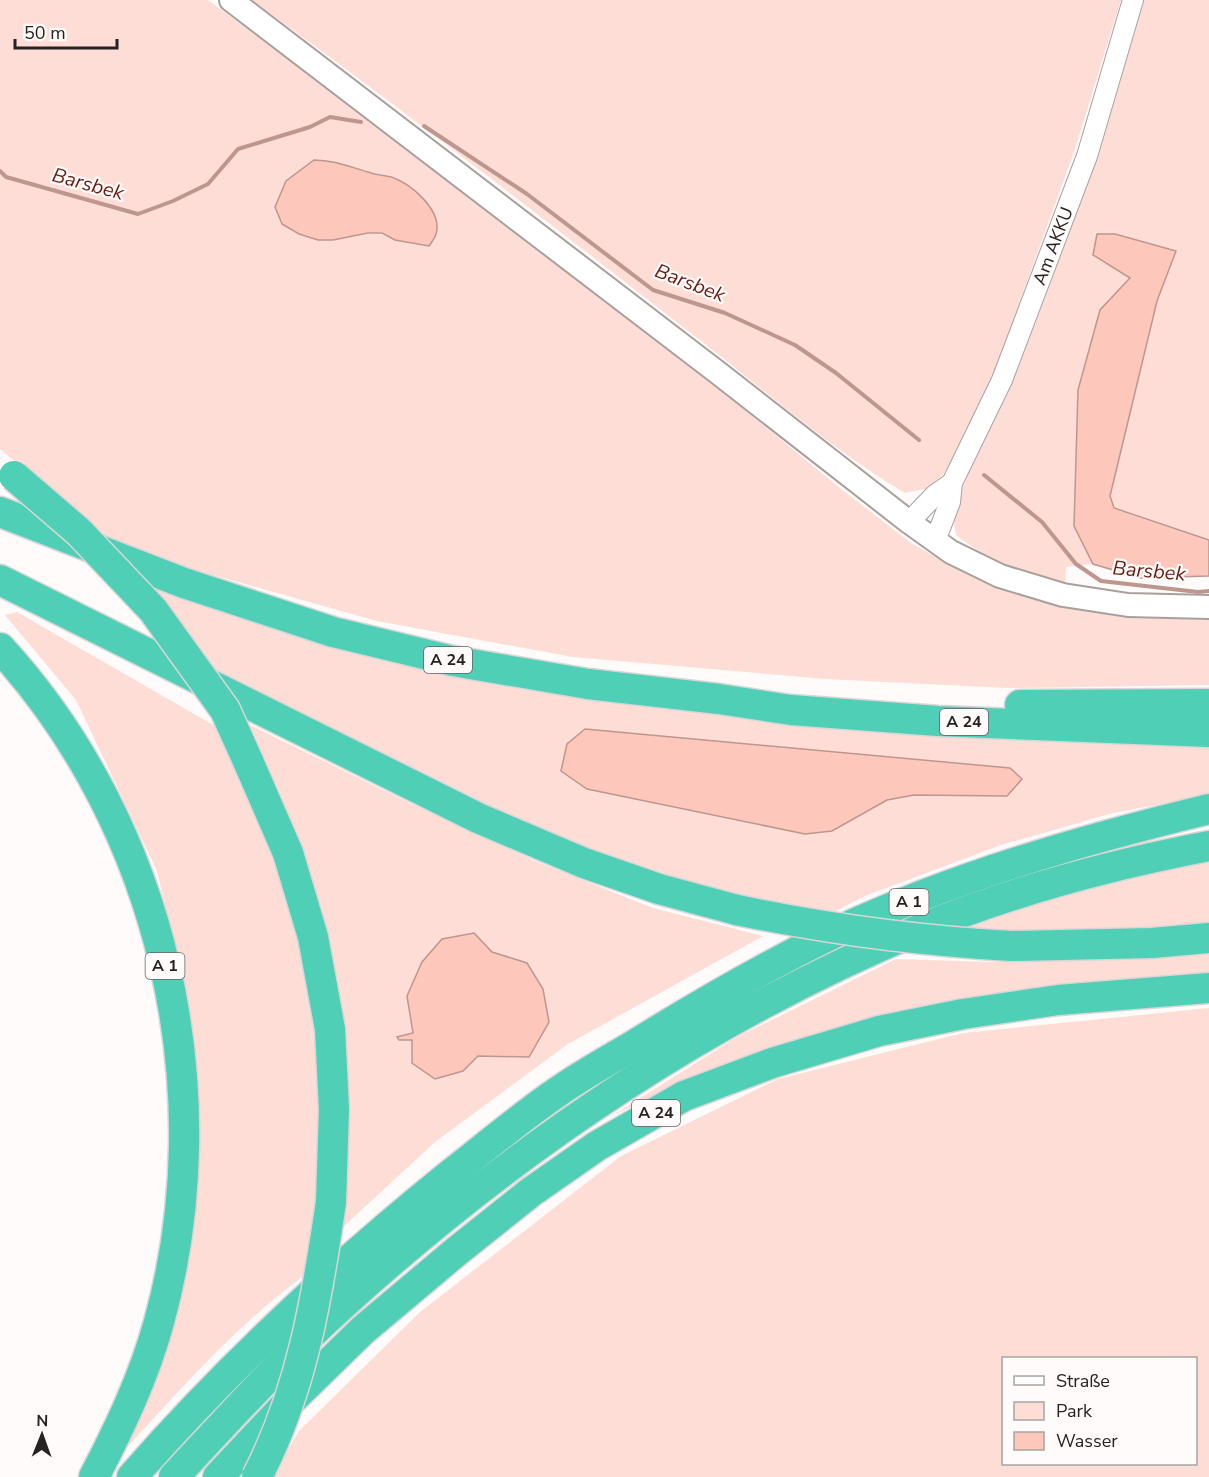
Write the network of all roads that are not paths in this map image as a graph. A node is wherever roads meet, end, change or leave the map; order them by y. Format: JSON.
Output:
{"nodes":[{"id":1,"x":231,"y":0,"type":"edge"},
{"id":2,"x":1132,"y":0,"type":"edge"},
{"id":3,"x":7,"y":471,"type":"edge"},
{"id":4,"x":952,"y":483,"type":"junction"},
{"id":5,"x":0,"y":512,"type":"edge"},
{"id":6,"x":909,"y":522,"type":"junction"},
{"id":7,"x":935,"y":541,"type":"junction"},
{"id":8,"x":0,"y":580,"type":"edge"},
{"id":9,"x":1209,"y":607,"type":"edge"},
{"id":10,"x":0,"y":648,"type":"edge"},
{"id":11,"x":719,"y":699,"type":"junction"},
{"id":12,"x":1209,"y":704,"type":"edge"},
{"id":13,"x":1209,"y":732,"type":"edge"},
{"id":14,"x":1209,"y":809,"type":"edge"},
{"id":15,"x":1209,"y":818,"type":"edge"},
{"id":16,"x":1139,"y":828,"type":"junction"},
{"id":17,"x":1209,"y":846,"type":"edge"},
{"id":18,"x":1209,"y":938,"type":"edge"},
{"id":19,"x":1209,"y":988,"type":"edge"},
{"id":20,"x":94,"y":1477,"type":"edge"},
{"id":21,"x":132,"y":1477,"type":"edge"},
{"id":22,"x":174,"y":1477,"type":"edge"},
{"id":23,"x":218,"y":1477,"type":"edge"},
{"id":24,"x":257,"y":1477,"type":"edge"}],
"edges":[{"from":1,"to":6,"type":"main road"},
{"from":2,"to":4,"type":"street","name":"Am AKKU"},
{"from":3,"to":24,"type":"highway","bridge":true},
{"from":4,"to":6,"type":"street","name":"Am AKKU"},
{"from":4,"to":7,"type":"street","name":"Am AKKU"},
{"from":5,"to":11,"type":"highway","number":"A 24"},
{"from":6,"to":7,"type":"main road"},
{"from":7,"to":9,"type":"main road"},
{"from":8,"to":18,"type":"highway","bridge":true},
{"from":10,"to":20,"type":"highway","number":"A 1"},
{"from":11,"to":12,"type":"highway","number":"A 24"},
{"from":11,"to":13,"type":"highway","number":"A 24"},
{"from":14,"to":16,"type":"highway","number":"A 1"},
{"from":15,"to":16,"type":"highway","number":"A 1"},
{"from":16,"to":21,"type":"highway","number":"A 1"},
{"from":17,"to":22,"type":"highway","number":"A 1"},
{"from":19,"to":23,"type":"highway","number":"A 24"}]}
